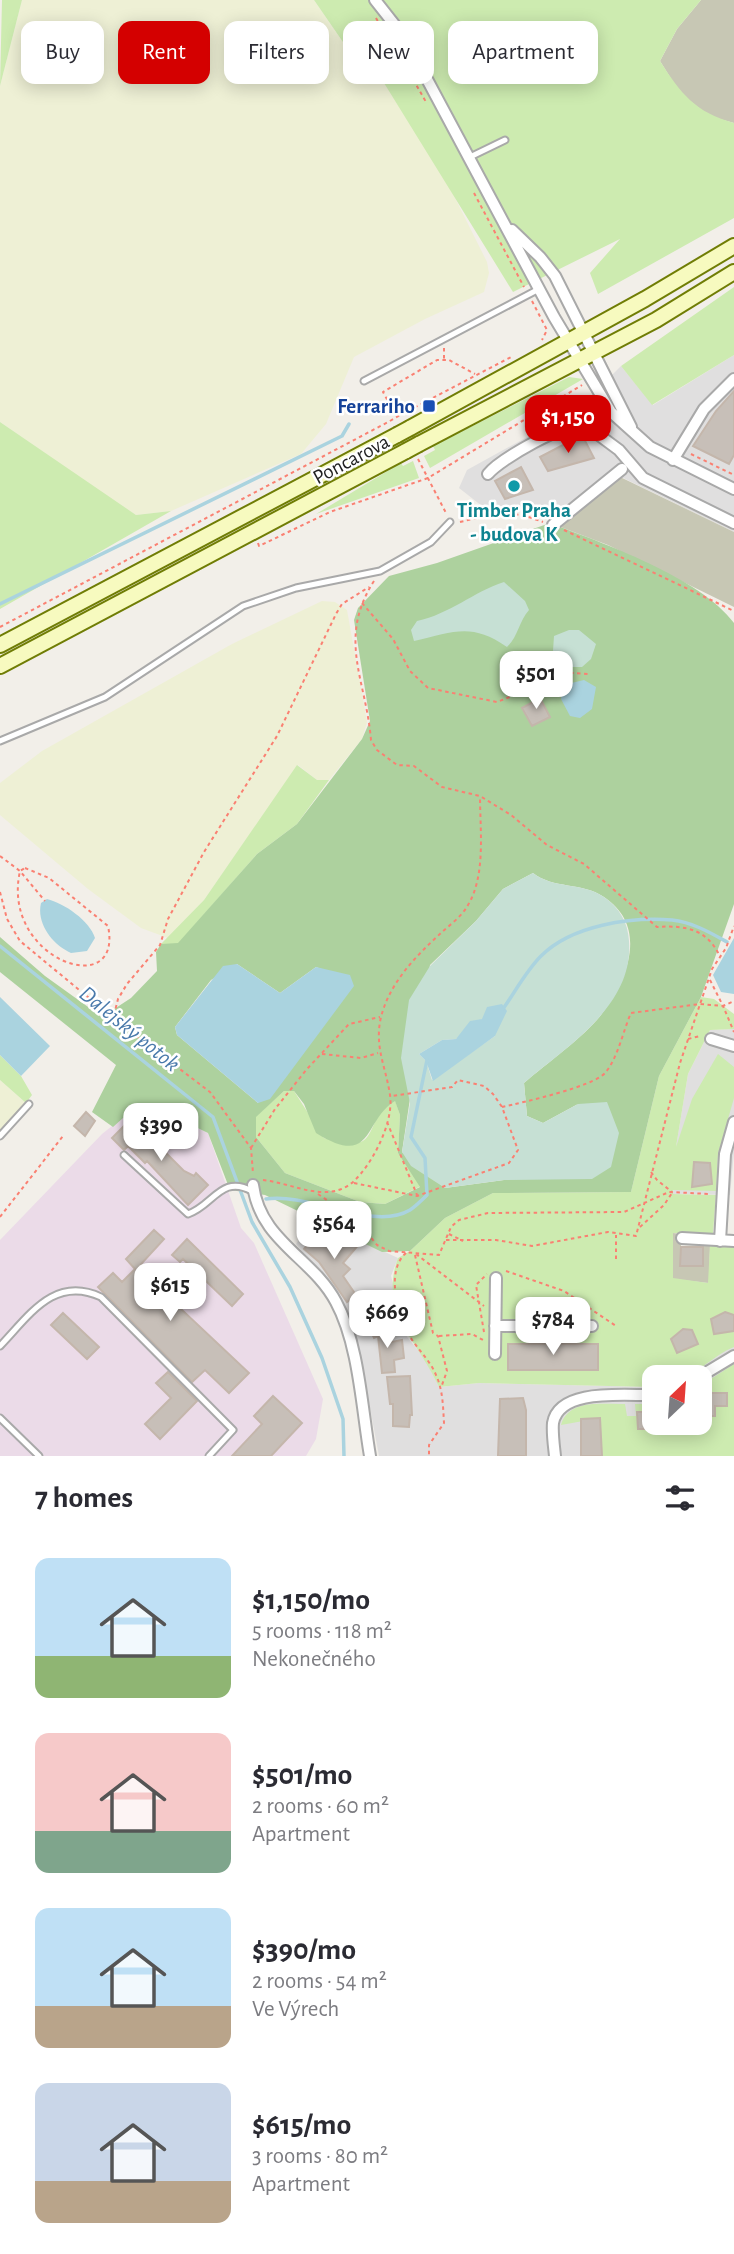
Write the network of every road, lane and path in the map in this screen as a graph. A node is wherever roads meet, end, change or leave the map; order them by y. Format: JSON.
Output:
{"nodes":[{"id":1,"x":375,"y":0,"type":"edge"},
{"id":2,"x":379,"y":15,"type":"dead end"},
{"id":3,"x":376,"y":21,"type":"edge"},
{"id":4,"x":415,"y":84,"type":"edge"},
{"id":5,"x":429,"y":108,"type":"dead end"},
{"id":6,"x":505,"y":140,"type":"dead end"},
{"id":7,"x":470,"y":157,"type":"junction"},
{"id":8,"x":471,"y":188,"type":"dead end"},
{"id":9,"x":504,"y":223,"type":"junction"},
{"id":10,"x":734,"y":246,"type":"edge"},
{"id":11,"x":734,"y":272,"type":"edge"},
{"id":12,"x":539,"y":289,"type":"junction"},
{"id":13,"x":528,"y":295,"type":"junction"},
{"id":14,"x":584,"y":332,"type":"junction"},
{"id":15,"x":442,"y":340,"type":"junction"},
{"id":16,"x":568,"y":341,"type":"junction"},
{"id":17,"x":539,"y":343,"type":"dead end"},
{"id":18,"x":593,"y":354,"type":"junction"},
{"id":19,"x":516,"y":355,"type":"dead end"},
{"id":20,"x":444,"y":360,"type":"junction"},
{"id":21,"x":579,"y":361,"type":"junction"},
{"id":22,"x":475,"y":374,"type":"junction"},
{"id":23,"x":734,"y":379,"type":"edge"},
{"id":24,"x":364,"y":381,"type":"dead end"},
{"id":25,"x":586,"y":382,"type":"dead end"},
{"id":26,"x":394,"y":412,"type":"dead end"},
{"id":27,"x":400,"y":425,"type":"junction"},
{"id":28,"x":638,"y":438,"type":"junction"},
{"id":29,"x":689,"y":446,"type":"dead end"},
{"id":30,"x":414,"y":451,"type":"junction"},
{"id":31,"x":673,"y":460,"type":"junction"},
{"id":32,"x":626,"y":466,"type":"junction"},
{"id":33,"x":488,"y":474,"type":"dead end"},
{"id":34,"x":734,"y":475,"type":"edge"},
{"id":35,"x":428,"y":478,"type":"junction"},
{"id":36,"x":734,"y":489,"type":"edge"},
{"id":37,"x":450,"y":522,"type":"junction"},
{"id":38,"x":734,"y":523,"type":"edge"},
{"id":39,"x":553,"y":526,"type":"junction"},
{"id":40,"x":252,"y":533,"type":"junction"},
{"id":41,"x":380,"y":571,"type":"junction"},
{"id":42,"x":370,"y":586,"type":"junction"},
{"id":43,"x":362,"y":603,"type":"junction"},
{"id":44,"x":734,"y":611,"type":"edge"},
{"id":45,"x":0,"y":627,"type":"edge"},
{"id":46,"x":0,"y":645,"type":"edge"},
{"id":47,"x":0,"y":666,"type":"edge"},
{"id":48,"x":589,"y":674,"type":"dead end"},
{"id":49,"x":0,"y":741,"type":"edge"},
{"id":50,"x":480,"y":796,"type":"junction"},
{"id":51,"x":0,"y":856,"type":"edge"},
{"id":52,"x":20,"y":871,"type":"junction"},
{"id":53,"x":0,"y":892,"type":"edge"},
{"id":54,"x":44,"y":901,"type":"dead end"},
{"id":55,"x":734,"y":926,"type":"edge"},
{"id":56,"x":720,"y":957,"type":"junction"},
{"id":57,"x":710,"y":980,"type":"junction"},
{"id":58,"x":734,"y":1001,"type":"edge"},
{"id":59,"x":700,"y":1004,"type":"junction"},
{"id":60,"x":723,"y":1006,"type":"junction"},
{"id":61,"x":381,"y":1017,"type":"junction"},
{"id":62,"x":118,"y":1022,"type":"junction"},
{"id":63,"x":734,"y":1032,"type":"edge"},
{"id":64,"x":711,"y":1039,"type":"joint"},
{"id":65,"x":688,"y":1040,"type":"junction"},
{"id":66,"x":734,"y":1046,"type":"edge"},
{"id":67,"x":379,"y":1052,"type":"junction"},
{"id":68,"x":321,"y":1054,"type":"junction"},
{"id":69,"x":391,"y":1096,"type":"junction"},
{"id":70,"x":29,"y":1104,"type":"dead end"},
{"id":71,"x":502,"y":1107,"type":"junction"},
{"id":72,"x":387,"y":1121,"type":"junction"},
{"id":73,"x":734,"y":1122,"type":"edge"},
{"id":74,"x":0,"y":1136,"type":"edge"},
{"id":75,"x":62,"y":1136,"type":"dead end"},
{"id":76,"x":251,"y":1148,"type":"junction"},
{"id":77,"x":124,"y":1155,"type":"dead end"},
{"id":78,"x":651,"y":1171,"type":"junction"},
{"id":79,"x":352,"y":1183,"type":"junction"},
{"id":80,"x":254,"y":1189,"type":"junction"},
{"id":81,"x":673,"y":1192,"type":"junction"},
{"id":82,"x":317,"y":1193,"type":"junction"},
{"id":83,"x":417,"y":1196,"type":"junction"},
{"id":84,"x":726,"y":1198,"type":"edge"},
{"id":85,"x":645,"y":1203,"type":"junction"},
{"id":86,"x":0,"y":1217,"type":"edge"},
{"id":87,"x":640,"y":1227,"type":"junction"},
{"id":88,"x":449,"y":1233,"type":"junction"},
{"id":89,"x":617,"y":1234,"type":"junction"},
{"id":90,"x":682,"y":1238,"type":"dead end"},
{"id":91,"x":446,"y":1240,"type":"junction"},
{"id":92,"x":720,"y":1241,"type":"junction"},
{"id":93,"x":734,"y":1241,"type":"edge"},
{"id":94,"x":467,"y":1242,"type":"junction"},
{"id":95,"x":406,"y":1253,"type":"junction"},
{"id":96,"x":415,"y":1254,"type":"junction"},
{"id":97,"x":616,"y":1259,"type":"dead end"},
{"id":98,"x":496,"y":1273,"type":"junction"},
{"id":99,"x":477,"y":1300,"type":"junction"},
{"id":100,"x":495,"y":1312,"type":"junction"},
{"id":101,"x":495,"y":1326,"type":"junction"},
{"id":102,"x":592,"y":1326,"type":"dead end"},
{"id":103,"x":616,"y":1326,"type":"dead end"},
{"id":104,"x":438,"y":1336,"type":"junction"},
{"id":105,"x":0,"y":1346,"type":"edge"},
{"id":106,"x":495,"y":1354,"type":"dead end"},
{"id":107,"x":734,"y":1356,"type":"edge"},
{"id":108,"x":712,"y":1369,"type":"edge"},
{"id":109,"x":440,"y":1388,"type":"junction"},
{"id":110,"x":642,"y":1395,"type":"edge"},
{"id":111,"x":0,"y":1418,"type":"edge"},
{"id":112,"x":39,"y":1456,"type":"edge"},
{"id":113,"x":209,"y":1456,"type":"edge"},
{"id":114,"x":370,"y":1456,"type":"edge"},
{"id":115,"x":429,"y":1456,"type":"edge"},
{"id":116,"x":555,"y":1456,"type":"edge"}],
"edges":[{"from":1,"to":7,"type":"street"},
{"from":2,"to":3,"type":"path"},
{"from":4,"to":5,"type":"path"},
{"from":6,"to":7,"type":"lane"},
{"from":7,"to":9,"type":"street"},
{"from":8,"to":13,"type":"path"},
{"from":9,"to":12,"type":"street"},
{"from":9,"to":14,"type":"street"},
{"from":10,"to":14,"type":"main road","name":"Poncarova"},
{"from":11,"to":18,"type":"main road","name":"Poncarova"},
{"from":12,"to":13,"type":"lane"},
{"from":12,"to":16,"type":"street"},
{"from":13,"to":15,"type":"lane"},
{"from":13,"to":17,"type":"path"},
{"from":14,"to":16,"type":"main road","name":"Poncarova"},
{"from":14,"to":18,"type":"street"},
{"from":15,"to":20,"type":"path"},
{"from":15,"to":24,"type":"lane"},
{"from":16,"to":21,"type":"street"},
{"from":16,"to":27,"type":"main road","name":"Poncarova"},
{"from":18,"to":21,"type":"main road","name":"Poncarova"},
{"from":18,"to":28,"type":"street"},
{"from":19,"to":22,"type":"path"},
{"from":20,"to":22,"type":"path"},
{"from":20,"to":26,"type":"path"},
{"from":21,"to":28,"type":"street"},
{"from":21,"to":30,"type":"main road","name":"Poncarova"},
{"from":22,"to":27,"type":"path"},
{"from":23,"to":31,"type":"street"},
{"from":25,"to":35,"type":"path"},
{"from":27,"to":45,"type":"path"},
{"from":27,"to":46,"type":"main road","name":"Poncarova"},
{"from":28,"to":31,"type":"street"},
{"from":29,"to":34,"type":"path"},
{"from":30,"to":35,"type":"path"},
{"from":30,"to":40,"type":"main road","name":"Poncarova"},
{"from":31,"to":36,"type":"street"},
{"from":32,"to":33,"type":"street"},
{"from":32,"to":38,"type":"street"},
{"from":32,"to":39,"type":"street"},
{"from":35,"to":37,"type":"path"},
{"from":35,"to":40,"type":"path"},
{"from":37,"to":39,"type":"path"},
{"from":37,"to":41,"type":"lane"},
{"from":39,"to":44,"type":"path"},
{"from":40,"to":47,"type":"main road","name":"Poncarova"},
{"from":41,"to":42,"type":"path"},
{"from":41,"to":49,"type":"lane"},
{"from":42,"to":43,"type":"path"},
{"from":42,"to":62,"type":"path"},
{"from":43,"to":48,"type":"path"},
{"from":43,"to":50,"type":"path"},
{"from":50,"to":56,"type":"path"},
{"from":50,"to":61,"type":"path"},
{"from":51,"to":52,"type":"path"},
{"from":52,"to":52,"type":"path"},
{"from":52,"to":54,"type":"path"},
{"from":53,"to":62,"type":"path"},
{"from":55,"to":56,"type":"path"},
{"from":56,"to":57,"type":"path"},
{"from":57,"to":59,"type":"path"},
{"from":57,"to":60,"type":"path"},
{"from":58,"to":60,"type":"path"},
{"from":59,"to":60,"type":"path"},
{"from":59,"to":65,"type":"path"},
{"from":59,"to":71,"type":"path"},
{"from":60,"to":63,"type":"path"},
{"from":61,"to":67,"type":"path"},
{"from":61,"to":68,"type":"path"},
{"from":62,"to":76,"type":"path"},
{"from":64,"to":65,"type":"path"},
{"from":64,"to":66,"type":"street"},
{"from":65,"to":78,"type":"path"},
{"from":67,"to":68,"type":"path"},
{"from":67,"to":69,"type":"path"},
{"from":68,"to":76,"type":"path"},
{"from":69,"to":71,"type":"path"},
{"from":69,"to":72,"type":"path"},
{"from":70,"to":74,"type":"lane"},
{"from":71,"to":83,"type":"path"},
{"from":72,"to":79,"type":"path"},
{"from":72,"to":83,"type":"path"},
{"from":73,"to":84,"type":"street"},
{"from":75,"to":86,"type":"path"},
{"from":76,"to":80,"type":"path"},
{"from":77,"to":80,"type":"lane"},
{"from":78,"to":81,"type":"path"},
{"from":78,"to":85,"type":"path"},
{"from":79,"to":82,"type":"path"},
{"from":79,"to":83,"type":"path"},
{"from":80,"to":82,"type":"path"},
{"from":80,"to":114,"type":"street"},
{"from":81,"to":84,"type":"path"},
{"from":81,"to":85,"type":"path"},
{"from":81,"to":87,"type":"path"},
{"from":82,"to":95,"type":"path"},
{"from":84,"to":92,"type":"street"},
{"from":85,"to":87,"type":"path"},
{"from":85,"to":88,"type":"path"},
{"from":87,"to":89,"type":"path"},
{"from":88,"to":91,"type":"path"},
{"from":88,"to":94,"type":"path"},
{"from":89,"to":94,"type":"path"},
{"from":89,"to":97,"type":"path"},
{"from":90,"to":92,"type":"street"},
{"from":91,"to":94,"type":"path"},
{"from":91,"to":96,"type":"path"},
{"from":92,"to":93,"type":"street"},
{"from":95,"to":96,"type":"path"},
{"from":95,"to":109,"type":"path"},
{"from":96,"to":99,"type":"path"},
{"from":96,"to":104,"type":"path"},
{"from":98,"to":99,"type":"path"},
{"from":98,"to":100,"type":"street"},
{"from":98,"to":103,"type":"path"},
{"from":99,"to":100,"type":"path"},
{"from":99,"to":104,"type":"path"},
{"from":100,"to":101,"type":"street"},
{"from":101,"to":102,"type":"street"},
{"from":101,"to":106,"type":"street"},
{"from":104,"to":109,"type":"path"},
{"from":105,"to":113,"type":"lane"},
{"from":107,"to":108,"type":"street"},
{"from":109,"to":115,"type":"path"},
{"from":110,"to":116,"type":"street"},
{"from":111,"to":112,"type":"lane"}]}
